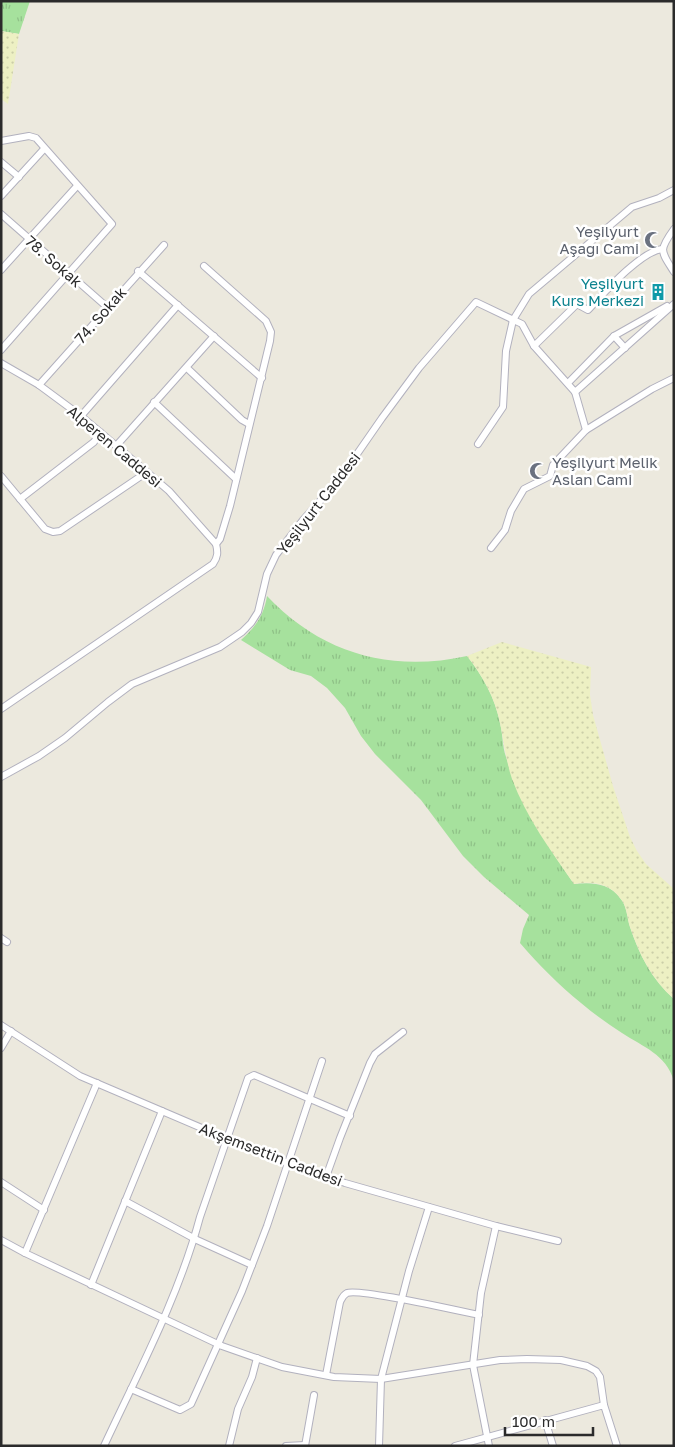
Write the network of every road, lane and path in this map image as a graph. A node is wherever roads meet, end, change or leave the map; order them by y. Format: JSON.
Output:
{"nodes":[{"id":1,"x":1,"y":140,"type":"edge"},
{"id":2,"x":44,"y":149,"type":"junction"},
{"id":3,"x":1,"y":162,"type":"edge"},
{"id":4,"x":19,"y":177,"type":"junction"},
{"id":5,"x":77,"y":186,"type":"junction"},
{"id":6,"x":674,"y":190,"type":"edge"},
{"id":7,"x":1,"y":196,"type":"edge"},
{"id":8,"x":1,"y":214,"type":"edge"},
{"id":9,"x":674,"y":229,"type":"edge"},
{"id":10,"x":29,"y":240,"type":"junction"},
{"id":11,"x":164,"y":245,"type":"dead end"},
{"id":12,"x":662,"y":249,"type":"junction"},
{"id":13,"x":204,"y":266,"type":"dead end"},
{"id":14,"x":1,"y":270,"type":"edge"},
{"id":15,"x":138,"y":271,"type":"junction"},
{"id":16,"x":674,"y":272,"type":"edge"},
{"id":17,"x":69,"y":274,"type":"junction"},
{"id":18,"x":674,"y":303,"type":"edge"},
{"id":19,"x":178,"y":305,"type":"junction"},
{"id":20,"x":107,"y":307,"type":"junction"},
{"id":21,"x":513,"y":320,"type":"junction"},
{"id":22,"x":639,"y":321,"type":"junction"},
{"id":23,"x":646,"y":329,"type":"junction"},
{"id":24,"x":214,"y":336,"type":"junction"},
{"id":25,"x":614,"y":336,"type":"junction"},
{"id":26,"x":534,"y":346,"type":"junction"},
{"id":27,"x":625,"y":348,"type":"junction"},
{"id":28,"x":1,"y":350,"type":"edge"},
{"id":29,"x":1,"y":363,"type":"edge"},
{"id":30,"x":187,"y":368,"type":"junction"},
{"id":31,"x":262,"y":378,"type":"junction"},
{"id":32,"x":674,"y":378,"type":"edge"},
{"id":33,"x":568,"y":383,"type":"junction"},
{"id":34,"x":38,"y":385,"type":"junction"},
{"id":35,"x":575,"y":392,"type":"junction"},
{"id":36,"x":154,"y":402,"type":"junction"},
{"id":37,"x":81,"y":416,"type":"junction"},
{"id":38,"x":249,"y":424,"type":"junction"},
{"id":39,"x":586,"y":430,"type":"junction"},
{"id":40,"x":100,"y":432,"type":"junction"},
{"id":41,"x":478,"y":444,"type":"dead end"},
{"id":42,"x":116,"y":446,"type":"junction"},
{"id":43,"x":147,"y":472,"type":"junction"},
{"id":44,"x":1,"y":476,"type":"edge"},
{"id":45,"x":236,"y":480,"type":"junction"},
{"id":46,"x":20,"y":499,"type":"junction"},
{"id":47,"x":216,"y":544,"type":"junction"},
{"id":48,"x":491,"y":548,"type":"dead end"},
{"id":49,"x":1,"y":709,"type":"edge"},
{"id":50,"x":1,"y":777,"type":"edge"},
{"id":51,"x":1,"y":1025,"type":"edge"},
{"id":52,"x":11,"y":1031,"type":"junction"},
{"id":53,"x":403,"y":1032,"type":"dead end"},
{"id":54,"x":1,"y":1048,"type":"edge"},
{"id":55,"x":322,"y":1060,"type":"dead end"},
{"id":56,"x":98,"y":1083,"type":"junction"},
{"id":57,"x":309,"y":1098,"type":"junction"},
{"id":58,"x":162,"y":1111,"type":"junction"},
{"id":59,"x":350,"y":1116,"type":"junction"},
{"id":60,"x":226,"y":1138,"type":"junction"},
{"id":61,"x":287,"y":1162,"type":"junction"},
{"id":62,"x":326,"y":1177,"type":"junction"},
{"id":63,"x":1,"y":1182,"type":"edge"},
{"id":64,"x":125,"y":1201,"type":"junction"},
{"id":65,"x":429,"y":1207,"type":"junction"},
{"id":66,"x":44,"y":1210,"type":"junction"},
{"id":67,"x":496,"y":1226,"type":"junction"},
{"id":68,"x":194,"y":1238,"type":"junction"},
{"id":69,"x":1,"y":1240,"type":"edge"},
{"id":70,"x":558,"y":1241,"type":"dead end"},
{"id":71,"x":25,"y":1253,"type":"junction"},
{"id":72,"x":252,"y":1265,"type":"junction"},
{"id":73,"x":91,"y":1285,"type":"junction"},
{"id":74,"x":402,"y":1300,"type":"junction"},
{"id":75,"x":479,"y":1315,"type":"junction"},
{"id":76,"x":163,"y":1319,"type":"junction"},
{"id":77,"x":219,"y":1344,"type":"junction"},
{"id":78,"x":257,"y":1358,"type":"junction"},
{"id":79,"x":473,"y":1365,"type":"junction"},
{"id":80,"x":326,"y":1376,"type":"junction"},
{"id":81,"x":380,"y":1379,"type":"junction"},
{"id":82,"x":131,"y":1389,"type":"junction"},
{"id":83,"x":314,"y":1395,"type":"dead end"},
{"id":84,"x":604,"y":1405,"type":"junction"},
{"id":85,"x":545,"y":1420,"type":"junction"},
{"id":86,"x":486,"y":1437,"type":"junction"},
{"id":87,"x":305,"y":1445,"type":"edge"},
{"id":88,"x":104,"y":1446,"type":"edge"},
{"id":89,"x":228,"y":1446,"type":"edge"},
{"id":90,"x":286,"y":1446,"type":"edge"},
{"id":91,"x":379,"y":1446,"type":"edge"},
{"id":92,"x":455,"y":1446,"type":"edge"},
{"id":93,"x":489,"y":1446,"type":"edge"},
{"id":94,"x":553,"y":1446,"type":"edge"},
{"id":95,"x":617,"y":1446,"type":"edge"}],
"edges":[{"from":1,"to":2,"type":"street"},
{"from":2,"to":4,"type":"street"},
{"from":2,"to":5,"type":"street"},
{"from":3,"to":4,"type":"street"},
{"from":4,"to":7,"type":"street"},
{"from":5,"to":10,"type":"street"},
{"from":5,"to":17,"type":"street"},
{"from":6,"to":21,"type":"street"},
{"from":8,"to":10,"type":"street","name":"78. Sokak"},
{"from":9,"to":12,"type":"street"},
{"from":10,"to":14,"type":"street"},
{"from":10,"to":17,"type":"street","name":"78. Sokak"},
{"from":11,"to":15,"type":"street","name":"74. Sokak"},
{"from":12,"to":16,"type":"street"},
{"from":12,"to":26,"type":"street"},
{"from":13,"to":31,"type":"street"},
{"from":15,"to":19,"type":"street"},
{"from":15,"to":20,"type":"street","name":"74. Sokak"},
{"from":17,"to":20,"type":"street","name":"78. Sokak"},
{"from":17,"to":28,"type":"street"},
{"from":18,"to":22,"type":"street"},
{"from":18,"to":23,"type":"street"},
{"from":19,"to":24,"type":"street"},
{"from":19,"to":37,"type":"street"},
{"from":20,"to":34,"type":"street","name":"74. Sokak"},
{"from":21,"to":26,"type":"street"},
{"from":21,"to":41,"type":"street"},
{"from":21,"to":50,"type":"street","name":"Yeşilyurt Caddesi"},
{"from":22,"to":23,"type":"street"},
{"from":22,"to":25,"type":"street"},
{"from":23,"to":27,"type":"street"},
{"from":24,"to":30,"type":"street"},
{"from":24,"to":31,"type":"street"},
{"from":25,"to":27,"type":"street"},
{"from":25,"to":33,"type":"street"},
{"from":26,"to":33,"type":"street"},
{"from":27,"to":35,"type":"street"},
{"from":29,"to":34,"type":"street","name":"Alperen Caddesi"},
{"from":30,"to":36,"type":"street"},
{"from":30,"to":38,"type":"street"},
{"from":31,"to":38,"type":"street"},
{"from":32,"to":39,"type":"street"},
{"from":33,"to":35,"type":"street"},
{"from":34,"to":37,"type":"street","name":"Alperen Caddesi"},
{"from":35,"to":39,"type":"street"},
{"from":36,"to":42,"type":"street"},
{"from":36,"to":45,"type":"street"},
{"from":37,"to":40,"type":"street","name":"Alperen Caddesi"},
{"from":38,"to":45,"type":"street"},
{"from":39,"to":48,"type":"street"},
{"from":40,"to":42,"type":"street","name":"Alperen Caddesi"},
{"from":40,"to":46,"type":"street"},
{"from":42,"to":43,"type":"street","name":"Alperen Caddesi"},
{"from":43,"to":46,"type":"street"},
{"from":43,"to":47,"type":"street","name":"Alperen Caddesi"},
{"from":44,"to":46,"type":"street"},
{"from":45,"to":47,"type":"street"},
{"from":47,"to":49,"type":"street"},
{"from":51,"to":52,"type":"street","name":"Akşemsettin Caddesi"},
{"from":52,"to":54,"type":"street"},
{"from":52,"to":56,"type":"street","name":"Akşemsettin Caddesi"},
{"from":53,"to":59,"type":"street"},
{"from":55,"to":57,"type":"street"},
{"from":56,"to":58,"type":"street","name":"Akşemsettin Caddesi"},
{"from":56,"to":66,"type":"street"},
{"from":57,"to":59,"type":"street"},
{"from":57,"to":60,"type":"street"},
{"from":57,"to":61,"type":"street"},
{"from":58,"to":60,"type":"street","name":"Akşemsettin Caddesi"},
{"from":58,"to":64,"type":"street"},
{"from":59,"to":62,"type":"street"},
{"from":60,"to":61,"type":"street","name":"Akşemsettin Caddesi"},
{"from":60,"to":68,"type":"street"},
{"from":61,"to":62,"type":"street","name":"Akşemsettin Caddesi"},
{"from":61,"to":72,"type":"street"},
{"from":62,"to":65,"type":"street","name":"Akşemsettin Caddesi"},
{"from":63,"to":66,"type":"street"},
{"from":64,"to":68,"type":"street"},
{"from":64,"to":73,"type":"street"},
{"from":65,"to":67,"type":"street","name":"Akşemsettin Caddesi"},
{"from":65,"to":74,"type":"street"},
{"from":66,"to":71,"type":"street"},
{"from":67,"to":70,"type":"street","name":"Akşemsettin Caddesi"},
{"from":67,"to":75,"type":"street"},
{"from":68,"to":72,"type":"street"},
{"from":68,"to":76,"type":"street"},
{"from":69,"to":71,"type":"street"},
{"from":71,"to":73,"type":"street"},
{"from":72,"to":77,"type":"street"},
{"from":73,"to":76,"type":"street"},
{"from":74,"to":75,"type":"street"},
{"from":74,"to":80,"type":"street"},
{"from":74,"to":81,"type":"street"},
{"from":75,"to":79,"type":"street"},
{"from":76,"to":77,"type":"street"},
{"from":76,"to":82,"type":"street"},
{"from":77,"to":78,"type":"street"},
{"from":77,"to":82,"type":"street"},
{"from":78,"to":80,"type":"street"},
{"from":78,"to":89,"type":"street"},
{"from":79,"to":81,"type":"street"},
{"from":79,"to":84,"type":"street"},
{"from":79,"to":86,"type":"street"},
{"from":80,"to":81,"type":"street"},
{"from":81,"to":91,"type":"street"},
{"from":82,"to":88,"type":"street"},
{"from":83,"to":87,"type":"street"},
{"from":84,"to":85,"type":"street"},
{"from":84,"to":95,"type":"street"},
{"from":85,"to":86,"type":"street"},
{"from":85,"to":94,"type":"street"},
{"from":86,"to":92,"type":"street"},
{"from":86,"to":93,"type":"street"},
{"from":87,"to":90,"type":"street"}]}
